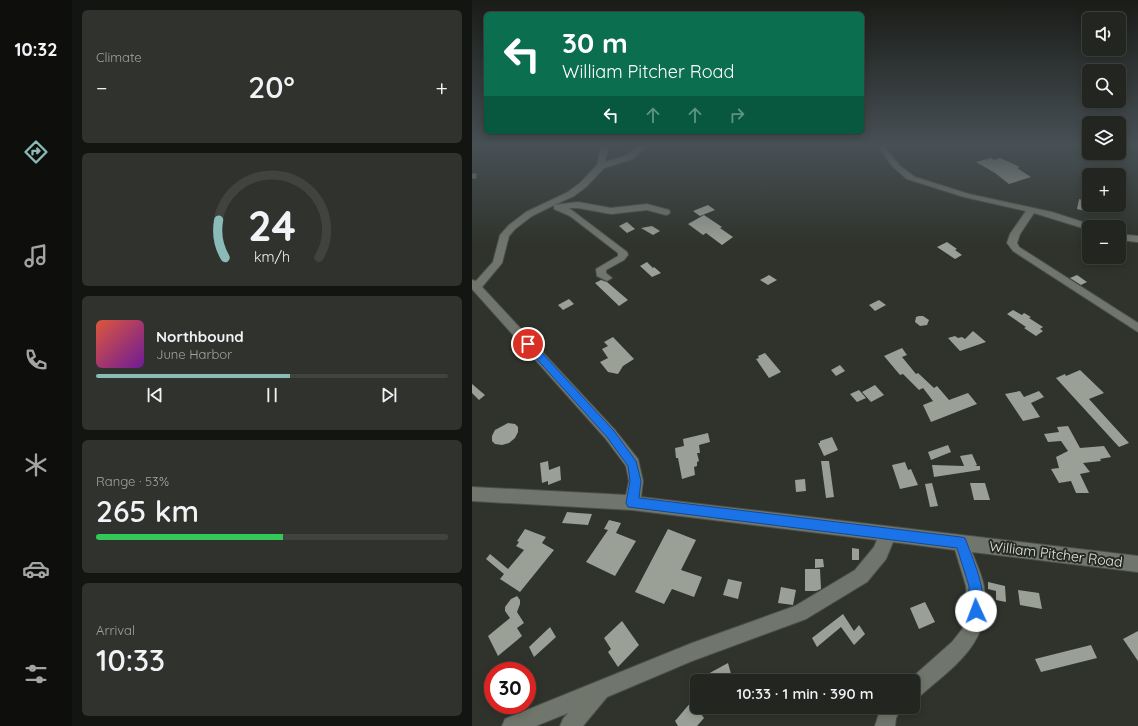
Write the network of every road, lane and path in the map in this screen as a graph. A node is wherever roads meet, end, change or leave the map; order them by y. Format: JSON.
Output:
{"nodes":[{"id":1,"x":590,"y":178,"type":"edge"},
{"id":2,"x":912,"y":178,"type":"edge"},
{"id":3,"x":547,"y":206,"type":"junction"},
{"id":4,"x":557,"y":207,"type":"junction"},
{"id":5,"x":1031,"y":210,"type":"junction"},
{"id":6,"x":666,"y":212,"type":"dead end"},
{"id":7,"x":1082,"y":225,"type":"edge"},
{"id":8,"x":1126,"y":238,"type":"edge"},
{"id":9,"x":1138,"y":239,"type":"edge"},
{"id":10,"x":607,"y":278,"type":"dead end"},
{"id":11,"x":474,"y":285,"type":"edge"},
{"id":12,"x":1138,"y":328,"type":"edge"},
{"id":13,"x":472,"y":494,"type":"edge"},
{"id":14,"x":632,"y":503,"type":"junction"},
{"id":15,"x":888,"y":534,"type":"junction"},
{"id":16,"x":961,"y":543,"type":"junction"},
{"id":17,"x":1138,"y":564,"type":"edge"},
{"id":18,"x":920,"y":683,"type":"edge"},
{"id":19,"x":600,"y":690,"type":"junction"},
{"id":20,"x":888,"y":714,"type":"edge"},
{"id":21,"x":512,"y":726,"type":"edge"},
{"id":22,"x":570,"y":726,"type":"edge"},
{"id":23,"x":885,"y":726,"type":"edge"}],
"edges":[{"from":1,"to":3,"type":"street"},
{"from":2,"to":5,"type":"street"},
{"from":3,"to":4,"type":"street"},
{"from":3,"to":11,"type":"street"},
{"from":4,"to":6,"type":"street"},
{"from":4,"to":10,"type":"street"},
{"from":5,"to":7,"type":"street"},
{"from":5,"to":12,"type":"street"},
{"from":8,"to":9,"type":"street"},
{"from":11,"to":14,"type":"street"},
{"from":13,"to":14,"type":"street","name":"William Pitcher Road"},
{"from":14,"to":15,"type":"street","name":"William Pitcher Road"},
{"from":15,"to":16,"type":"street","name":"William Pitcher Road"},
{"from":15,"to":19,"type":"street"},
{"from":16,"to":17,"type":"street","name":"William Pitcher Road"},
{"from":16,"to":18,"type":"street"},
{"from":19,"to":21,"type":"street"},
{"from":19,"to":22,"type":"street"},
{"from":20,"to":23,"type":"street"}]}
